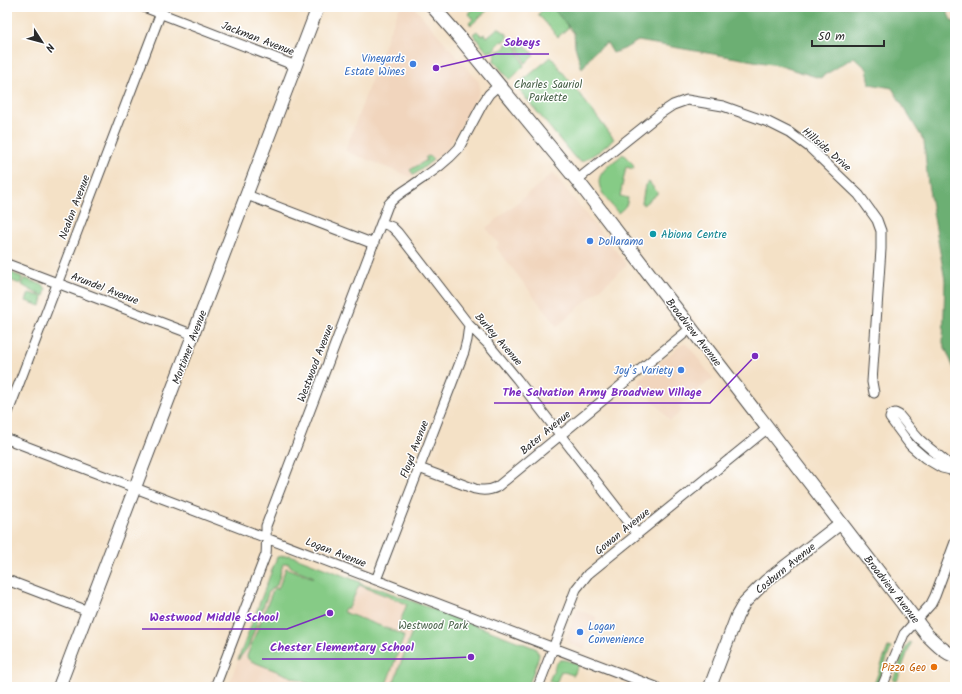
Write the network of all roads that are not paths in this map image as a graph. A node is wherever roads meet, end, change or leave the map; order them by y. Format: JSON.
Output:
{"nodes":[{"id":1,"x":144,"y":7,"type":"edge"},
{"id":2,"x":318,"y":7,"type":"edge"},
{"id":3,"x":433,"y":7,"type":"edge"},
{"id":4,"x":161,"y":10,"type":"edge"},
{"id":5,"x":296,"y":66,"type":"junction"},
{"id":6,"x":499,"y":85,"type":"junction"},
{"id":7,"x":577,"y":180,"type":"junction"},
{"id":8,"x":247,"y":195,"type":"junction"},
{"id":9,"x":382,"y":222,"type":"junction"},
{"id":10,"x":374,"y":244,"type":"junction"},
{"id":11,"x":7,"y":264,"type":"edge"},
{"id":12,"x":57,"y":283,"type":"junction"},
{"id":13,"x":469,"y":325,"type":"junction"},
{"id":14,"x":691,"y":328,"type":"junction"},
{"id":15,"x":194,"y":335,"type":"junction"},
{"id":16,"x":874,"y":393,"type":"dead end"},
{"id":17,"x":7,"y":415,"type":"edge"},
{"id":18,"x":768,"y":428,"type":"junction"},
{"id":19,"x":560,"y":435,"type":"junction"},
{"id":20,"x":7,"y":439,"type":"edge"},
{"id":21,"x":419,"y":468,"type":"junction"},
{"id":22,"x":955,"y":470,"type":"edge"},
{"id":23,"x":135,"y":488,"type":"junction"},
{"id":24,"x":841,"y":524,"type":"junction"},
{"id":25,"x":637,"y":534,"type":"junction"},
{"id":26,"x":265,"y":538,"type":"junction"},
{"id":27,"x":955,"y":542,"type":"edge"},
{"id":28,"x":7,"y":580,"type":"edge"},
{"id":29,"x":376,"y":580,"type":"junction"},
{"id":30,"x":88,"y":611,"type":"junction"},
{"id":31,"x":916,"y":620,"type":"junction"},
{"id":32,"x":553,"y":648,"type":"junction"},
{"id":33,"x":955,"y":656,"type":"edge"},
{"id":34,"x":59,"y":687,"type":"edge"},
{"id":35,"x":215,"y":687,"type":"edge"},
{"id":36,"x":538,"y":687,"type":"edge"},
{"id":37,"x":656,"y":687,"type":"edge"},
{"id":38,"x":710,"y":687,"type":"edge"},
{"id":39,"x":882,"y":687,"type":"edge"}],
"edges":[{"from":1,"to":4,"type":"street","name":"Jackman Avenue"},
{"from":2,"to":5,"type":"street","name":"Mortimer Avenue"},
{"from":3,"to":6,"type":"main road","name":"Broadview Avenue"},
{"from":4,"to":5,"type":"street","name":"Jackman Avenue"},
{"from":4,"to":12,"type":"street","name":"Nealon Avenue"},
{"from":5,"to":8,"type":"street","name":"Mortimer Avenue"},
{"from":6,"to":7,"type":"main road","name":"Broadview Avenue"},
{"from":6,"to":9,"type":"street","name":"Westwood Avenue"},
{"from":7,"to":14,"type":"main road","name":"Broadview Avenue"},
{"from":7,"to":16,"type":"street","name":"Hillside Drive"},
{"from":8,"to":10,"type":"street"},
{"from":8,"to":15,"type":"street","name":"Mortimer Avenue"},
{"from":9,"to":10,"type":"street","name":"Westwood Avenue"},
{"from":9,"to":13,"type":"street","name":"Burley Avenue"},
{"from":10,"to":26,"type":"street","name":"Westwood Avenue"},
{"from":11,"to":12,"type":"street","name":"Arundel Avenue"},
{"from":12,"to":15,"type":"street","name":"Arundel Avenue"},
{"from":12,"to":17,"type":"street","name":"Nealon Avenue"},
{"from":13,"to":19,"type":"street","name":"Burley Avenue"},
{"from":13,"to":21,"type":"street","name":"Floyd Avenue"},
{"from":14,"to":18,"type":"main road","name":"Broadview Avenue"},
{"from":14,"to":19,"type":"street","name":"Bater Avenue"},
{"from":15,"to":23,"type":"street","name":"Mortimer Avenue"},
{"from":18,"to":24,"type":"main road","name":"Broadview Avenue"},
{"from":18,"to":25,"type":"street","name":"Gowan Avenue"},
{"from":19,"to":21,"type":"street","name":"Bater Avenue"},
{"from":19,"to":25,"type":"street","name":"Burley Avenue"},
{"from":20,"to":23,"type":"street","name":"Logan Avenue"},
{"from":21,"to":29,"type":"street","name":"Floyd Avenue"},
{"from":22,"to":22,"type":"street"},
{"from":23,"to":26,"type":"street","name":"Logan Avenue"},
{"from":23,"to":30,"type":"street","name":"Mortimer Avenue"},
{"from":24,"to":31,"type":"main road","name":"Broadview Avenue"},
{"from":24,"to":38,"type":"street","name":"Cosburn Avenue"},
{"from":25,"to":32,"type":"street","name":"Gowan Avenue"},
{"from":26,"to":29,"type":"street","name":"Logan Avenue"},
{"from":26,"to":35,"type":"street","name":"Westwood Avenue"},
{"from":27,"to":31,"type":"street"},
{"from":28,"to":30,"type":"street"},
{"from":29,"to":32,"type":"street","name":"Logan Avenue"},
{"from":30,"to":34,"type":"street","name":"Mortimer Avenue"},
{"from":31,"to":33,"type":"main road","name":"Broadview Avenue"},
{"from":31,"to":39,"type":"street"},
{"from":32,"to":36,"type":"street","name":"Gowan Avenue"},
{"from":32,"to":37,"type":"street","name":"Logan Avenue"}]}
